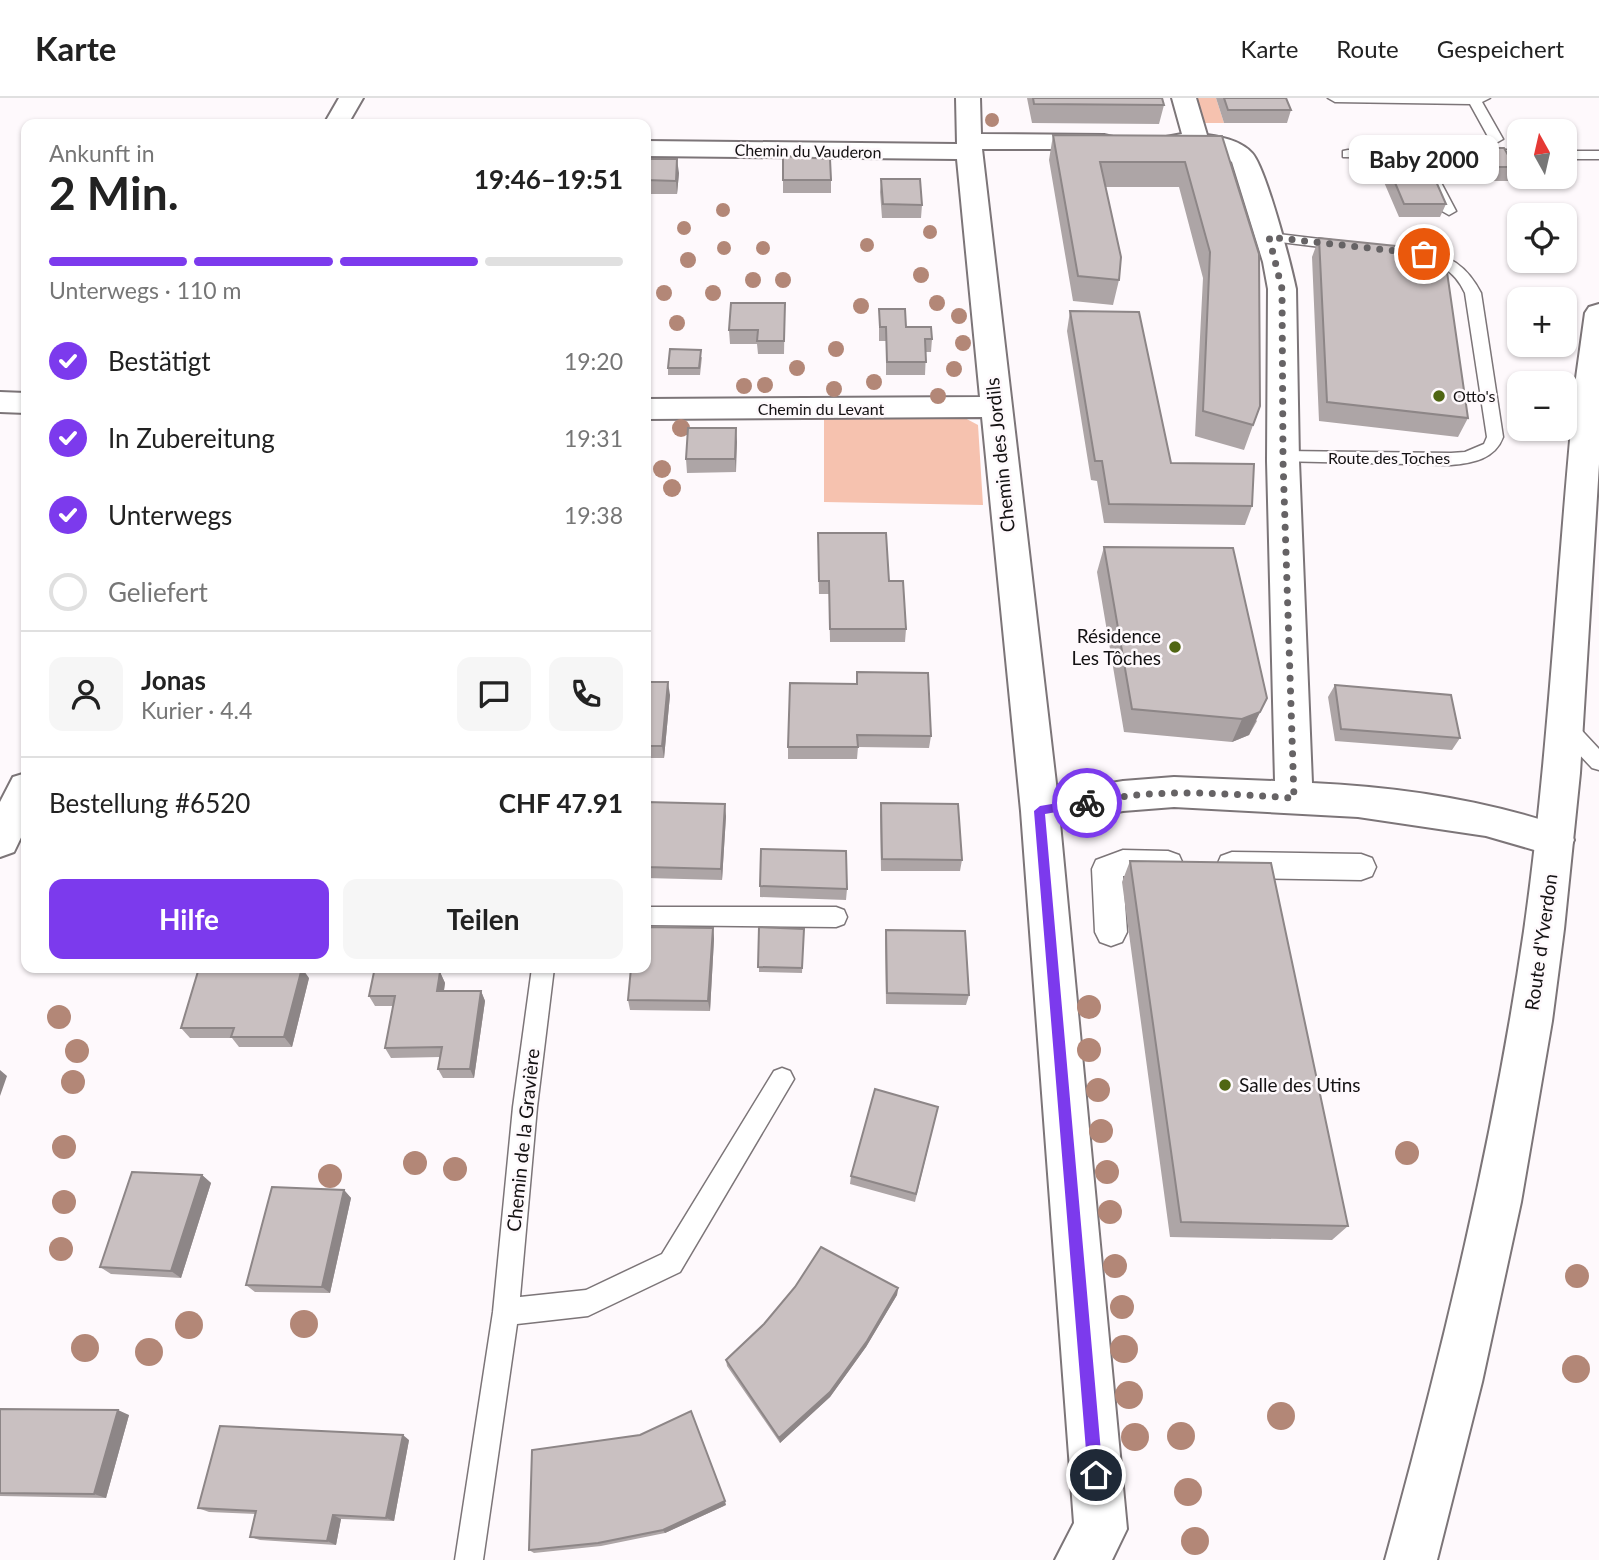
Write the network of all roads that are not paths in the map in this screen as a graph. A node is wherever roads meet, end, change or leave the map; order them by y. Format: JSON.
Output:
{"nodes":[{"id":1,"x":351,"y":98,"type":"edge"},
{"id":2,"x":968,"y":98,"type":"edge"},
{"id":3,"x":1184,"y":98,"type":"edge"},
{"id":4,"x":1335,"y":98,"type":"edge"},
{"id":5,"x":1478,"y":99,"type":"edge"},
{"id":6,"x":339,"y":119,"type":"edge"},
{"id":7,"x":1496,"y":139,"type":"dead end"},
{"id":8,"x":1197,"y":142,"type":"junction"},
{"id":9,"x":969,"y":147,"type":"junction"},
{"id":10,"x":651,"y":149,"type":"edge"},
{"id":11,"x":1348,"y":154,"type":"dead end"},
{"id":12,"x":1419,"y":154,"type":"junction"},
{"id":13,"x":1507,"y":154,"type":"edge"},
{"id":14,"x":1577,"y":155,"type":"edge"},
{"id":15,"x":1599,"y":155,"type":"edge"},
{"id":16,"x":1450,"y":211,"type":"dead end"},
{"id":17,"x":1269,"y":237,"type":"junction"},
{"id":18,"x":1359,"y":247,"type":"edge"},
{"id":19,"x":1398,"y":251,"type":"edge"},
{"id":20,"x":1599,"y":317,"type":"edge"},
{"id":21,"x":1596,"y":377,"type":"edge"},
{"id":22,"x":0,"y":402,"type":"edge"},
{"id":23,"x":21,"y":403,"type":"edge"},
{"id":24,"x":995,"y":407,"type":"junction"},
{"id":25,"x":651,"y":409,"type":"edge"},
{"id":26,"x":1283,"y":457,"type":"junction"},
{"id":27,"x":1565,"y":726,"type":"junction"},
{"id":28,"x":1599,"y":762,"type":"edge"},
{"id":29,"x":21,"y":798,"type":"edge"},
{"id":30,"x":1294,"y":798,"type":"junction"},
{"id":31,"x":1040,"y":811,"type":"junction"},
{"id":32,"x":1555,"y":840,"type":"junction"},
{"id":33,"x":0,"y":841,"type":"edge"},
{"id":34,"x":1361,"y":867,"type":"dead end"},
{"id":35,"x":651,"y":916,"type":"edge"},
{"id":36,"x":836,"y":917,"type":"dead end"},
{"id":37,"x":1111,"y":932,"type":"dead end"},
{"id":38,"x":542,"y":973,"type":"edge"},
{"id":39,"x":782,"y":1079,"type":"dead end"},
{"id":40,"x":506,"y":1312,"type":"junction"},
{"id":41,"x":469,"y":1560,"type":"edge"},
{"id":42,"x":1081,"y":1560,"type":"edge"},
{"id":43,"x":1411,"y":1560,"type":"edge"}],
"edges":[{"from":1,"to":6,"type":"street"},
{"from":2,"to":9,"type":"street","name":"Chemin des Jordils"},
{"from":3,"to":8,"type":"street"},
{"from":4,"to":5,"type":"lane"},
{"from":5,"to":7,"type":"lane"},
{"from":8,"to":9,"type":"street"},
{"from":8,"to":17,"type":"street"},
{"from":9,"to":10,"type":"street","name":"Chemin du Vauderon"},
{"from":9,"to":24,"type":"street","name":"Chemin des Jordils"},
{"from":11,"to":12,"type":"lane"},
{"from":12,"to":13,"type":"lane"},
{"from":12,"to":16,"type":"lane"},
{"from":14,"to":15,"type":"lane"},
{"from":17,"to":18,"type":"lane"},
{"from":17,"to":26,"type":"street"},
{"from":19,"to":26,"type":"lane","name":"Route des Toches"},
{"from":20,"to":21,"type":"street","name":"Route d'Yverdon"},
{"from":21,"to":27,"type":"street","name":"Route d'Yverdon"},
{"from":22,"to":23,"type":"street"},
{"from":24,"to":25,"type":"street","name":"Chemin du Levant"},
{"from":24,"to":31,"type":"street","name":"Chemin des Jordils"},
{"from":26,"to":30,"type":"street"},
{"from":27,"to":28,"type":"lane"},
{"from":27,"to":32,"type":"street","name":"Route d'Yverdon"},
{"from":29,"to":33,"type":"street"},
{"from":30,"to":31,"type":"street"},
{"from":30,"to":32,"type":"street"},
{"from":31,"to":42,"type":"street","name":"Chemin des Jordils"},
{"from":32,"to":43,"type":"street","name":"Route d'Yverdon"},
{"from":34,"to":37,"type":"street"},
{"from":35,"to":36,"type":"lane"},
{"from":38,"to":40,"type":"lane","name":"Chemin de la Gravière"},
{"from":39,"to":40,"type":"lane"},
{"from":40,"to":41,"type":"lane","name":"Chemin de la Gravière"}]}
